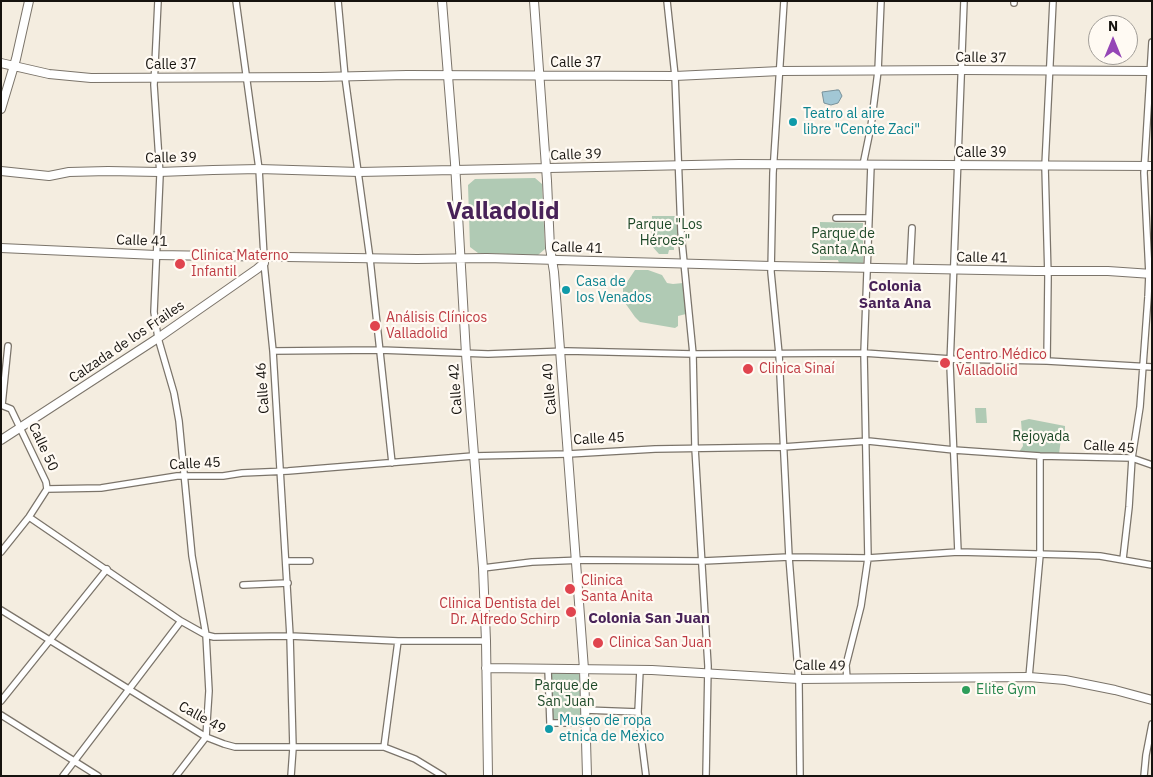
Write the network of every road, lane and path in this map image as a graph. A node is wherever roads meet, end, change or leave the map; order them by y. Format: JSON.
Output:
{"nodes":[{"id":1,"x":29,"y":1,"type":"edge"},
{"id":2,"x":158,"y":1,"type":"edge"},
{"id":3,"x":236,"y":1,"type":"edge"},
{"id":4,"x":338,"y":1,"type":"edge"},
{"id":5,"x":442,"y":1,"type":"edge"},
{"id":6,"x":534,"y":1,"type":"edge"},
{"id":7,"x":666,"y":1,"type":"edge"},
{"id":8,"x":784,"y":1,"type":"edge"},
{"id":9,"x":881,"y":1,"type":"edge"},
{"id":10,"x":964,"y":1,"type":"edge"},
{"id":11,"x":1053,"y":1,"type":"edge"},
{"id":12,"x":1152,"y":42,"type":"edge"},
{"id":13,"x":1,"y":63,"type":"edge"},
{"id":14,"x":14,"y":65,"type":"junction"},
{"id":15,"x":962,"y":70,"type":"junction"},
{"id":16,"x":780,"y":71,"type":"junction"},
{"id":17,"x":1151,"y":71,"type":"edge"},
{"id":18,"x":878,"y":72,"type":"junction"},
{"id":19,"x":1049,"y":72,"type":"junction"},
{"id":20,"x":449,"y":76,"type":"junction"},
{"id":21,"x":539,"y":76,"type":"junction"},
{"id":22,"x":675,"y":76,"type":"junction"},
{"id":23,"x":345,"y":77,"type":"junction"},
{"id":24,"x":154,"y":78,"type":"junction"},
{"id":25,"x":246,"y":78,"type":"junction"},
{"id":26,"x":1,"y":109,"type":"edge"},
{"id":27,"x":1149,"y":133,"type":"edge"},
{"id":28,"x":773,"y":165,"type":"junction"},
{"id":29,"x":867,"y":165,"type":"junction"},
{"id":30,"x":957,"y":166,"type":"junction"},
{"id":31,"x":1045,"y":166,"type":"junction"},
{"id":32,"x":1148,"y":166,"type":"edge"},
{"id":33,"x":677,"y":167,"type":"junction"},
{"id":34,"x":546,"y":169,"type":"junction"},
{"id":35,"x":259,"y":170,"type":"junction"},
{"id":36,"x":1,"y":171,"type":"edge"},
{"id":37,"x":455,"y":171,"type":"junction"},
{"id":38,"x":160,"y":172,"type":"junction"},
{"id":39,"x":359,"y":172,"type":"junction"},
{"id":40,"x":836,"y":218,"type":"dead end"},
{"id":41,"x":868,"y":218,"type":"junction"},
{"id":42,"x":912,"y":228,"type":"dead end"},
{"id":43,"x":1,"y":248,"type":"edge"},
{"id":44,"x":156,"y":255,"type":"junction"},
{"id":45,"x":461,"y":258,"type":"junction"},
{"id":46,"x":370,"y":259,"type":"junction"},
{"id":47,"x":264,"y":260,"type":"junction"},
{"id":48,"x":552,"y":260,"type":"junction"},
{"id":49,"x":684,"y":264,"type":"junction"},
{"id":50,"x":771,"y":266,"type":"junction"},
{"id":51,"x":867,"y":267,"type":"junction"},
{"id":52,"x":910,"y":268,"type":"junction"},
{"id":53,"x":953,"y":270,"type":"junction"},
{"id":54,"x":1047,"y":271,"type":"junction"},
{"id":55,"x":1150,"y":274,"type":"edge"},
{"id":56,"x":158,"y":338,"type":"junction"},
{"id":57,"x":8,"y":346,"type":"dead end"},
{"id":58,"x":380,"y":350,"type":"junction"},
{"id":59,"x":273,"y":351,"type":"junction"},
{"id":60,"x":559,"y":352,"type":"junction"},
{"id":61,"x":864,"y":353,"type":"junction"},
{"id":62,"x":466,"y":354,"type":"junction"},
{"id":63,"x":692,"y":354,"type":"junction"},
{"id":64,"x":780,"y":354,"type":"junction"},
{"id":65,"x":950,"y":359,"type":"junction"},
{"id":66,"x":1047,"y":361,"type":"junction"},
{"id":67,"x":1143,"y":365,"type":"junction"},
{"id":68,"x":1152,"y":366,"type":"edge"},
{"id":69,"x":2,"y":405,"type":"edge"},
{"id":70,"x":21,"y":427,"type":"junction"},
{"id":71,"x":1,"y":440,"type":"edge"},
{"id":72,"x":865,"y":441,"type":"junction"},
{"id":73,"x":783,"y":447,"type":"junction"},
{"id":74,"x":695,"y":448,"type":"junction"},
{"id":75,"x":954,"y":450,"type":"junction"},
{"id":76,"x":568,"y":454,"type":"junction"},
{"id":77,"x":473,"y":456,"type":"junction"},
{"id":78,"x":1040,"y":456,"type":"junction"},
{"id":79,"x":1132,"y":458,"type":"junction"},
{"id":80,"x":392,"y":462,"type":"junction"},
{"id":81,"x":1152,"y":464,"type":"edge"},
{"id":82,"x":281,"y":471,"type":"junction"},
{"id":83,"x":184,"y":476,"type":"junction"},
{"id":84,"x":47,"y":489,"type":"junction"},
{"id":85,"x":29,"y":518,"type":"junction"},
{"id":86,"x":1,"y":552,"type":"edge"},
{"id":87,"x":958,"y":552,"type":"junction"},
{"id":88,"x":1040,"y":555,"type":"junction"},
{"id":89,"x":788,"y":558,"type":"junction"},
{"id":90,"x":868,"y":558,"type":"junction"},
{"id":91,"x":1123,"y":559,"type":"junction"},
{"id":92,"x":286,"y":560,"type":"junction"},
{"id":93,"x":576,"y":560,"type":"junction"},
{"id":94,"x":310,"y":561,"type":"dead end"},
{"id":95,"x":703,"y":561,"type":"junction"},
{"id":96,"x":1152,"y":565,"type":"edge"},
{"id":97,"x":483,"y":568,"type":"junction"},
{"id":98,"x":106,"y":569,"type":"junction"},
{"id":99,"x":288,"y":583,"type":"junction"},
{"id":100,"x":243,"y":585,"type":"dead end"},
{"id":101,"x":1,"y":610,"type":"edge"},
{"id":102,"x":181,"y":621,"type":"junction"},
{"id":103,"x":206,"y":635,"type":"junction"},
{"id":104,"x":290,"y":636,"type":"junction"},
{"id":105,"x":50,"y":640,"type":"junction"},
{"id":106,"x":398,"y":641,"type":"junction"},
{"id":107,"x":486,"y":641,"type":"junction"},
{"id":108,"x":486,"y":668,"type":"junction"},
{"id":109,"x":548,"y":669,"type":"junction"},
{"id":110,"x":584,"y":669,"type":"junction"},
{"id":111,"x":640,"y":670,"type":"junction"},
{"id":112,"x":708,"y":674,"type":"junction"},
{"id":113,"x":1029,"y":677,"type":"junction"},
{"id":114,"x":798,"y":679,"type":"junction"},
{"id":115,"x":847,"y":679,"type":"junction"},
{"id":116,"x":130,"y":689,"type":"junction"},
{"id":117,"x":1152,"y":700,"type":"edge"},
{"id":118,"x":1,"y":701,"type":"edge"},
{"id":119,"x":585,"y":710,"type":"junction"},
{"id":120,"x":638,"y":712,"type":"junction"},
{"id":121,"x":1,"y":715,"type":"edge"},
{"id":122,"x":586,"y":723,"type":"junction"},
{"id":123,"x":1152,"y":724,"type":"edge"},
{"id":124,"x":206,"y":737,"type":"junction"},
{"id":125,"x":384,"y":747,"type":"junction"},
{"id":126,"x":293,"y":748,"type":"junction"},
{"id":127,"x":74,"y":761,"type":"junction"},
{"id":128,"x":63,"y":776,"type":"edge"},
{"id":129,"x":98,"y":776,"type":"edge"},
{"id":130,"x":176,"y":776,"type":"edge"},
{"id":131,"x":291,"y":776,"type":"edge"},
{"id":132,"x":443,"y":776,"type":"edge"},
{"id":133,"x":488,"y":776,"type":"edge"},
{"id":134,"x":587,"y":776,"type":"edge"},
{"id":135,"x":646,"y":776,"type":"edge"},
{"id":136,"x":706,"y":776,"type":"edge"},
{"id":137,"x":800,"y":776,"type":"edge"},
{"id":138,"x":1144,"y":776,"type":"edge"}],
"edges":[{"from":1,"to":14,"type":"main road"},
{"from":2,"to":24,"type":"street"},
{"from":3,"to":25,"type":"street","name":"Calle 46"},
{"from":4,"to":23,"type":"street"},
{"from":5,"to":20,"type":"main road","name":"Calle 42"},
{"from":6,"to":21,"type":"main road","name":"Calle 40"},
{"from":7,"to":22,"type":"street"},
{"from":8,"to":16,"type":"street"},
{"from":9,"to":18,"type":"street"},
{"from":10,"to":15,"type":"street"},
{"from":11,"to":19,"type":"street"},
{"from":12,"to":17,"type":"street"},
{"from":13,"to":14,"type":"main road","name":"Calle 37"},
{"from":14,"to":24,"type":"main road","name":"Calle 37"},
{"from":14,"to":26,"type":"main road"},
{"from":15,"to":18,"type":"main road","name":"Calle 37"},
{"from":15,"to":19,"type":"main road","name":"Calle 37"},
{"from":15,"to":30,"type":"street"},
{"from":16,"to":18,"type":"main road","name":"Calle 37"},
{"from":16,"to":22,"type":"main road","name":"Calle 37"},
{"from":16,"to":28,"type":"street"},
{"from":17,"to":19,"type":"main road","name":"Calle 37"},
{"from":17,"to":27,"type":"street"},
{"from":18,"to":29,"type":"street"},
{"from":19,"to":31,"type":"street"},
{"from":20,"to":21,"type":"main road","name":"Calle 37"},
{"from":20,"to":23,"type":"main road","name":"Calle 37"},
{"from":20,"to":37,"type":"main road","name":"Calle 42"},
{"from":21,"to":22,"type":"main road","name":"Calle 37"},
{"from":21,"to":34,"type":"main road","name":"Calle 40"},
{"from":22,"to":33,"type":"street"},
{"from":23,"to":25,"type":"main road","name":"Calle 37"},
{"from":23,"to":39,"type":"street"},
{"from":24,"to":25,"type":"main road","name":"Calle 37"},
{"from":24,"to":38,"type":"street"},
{"from":25,"to":35,"type":"street","name":"Calle 46"},
{"from":27,"to":32,"type":"street"},
{"from":28,"to":29,"type":"main road","name":"Calle 39"},
{"from":28,"to":33,"type":"main road","name":"Calle 39"},
{"from":28,"to":50,"type":"street"},
{"from":29,"to":30,"type":"main road","name":"Calle 39"},
{"from":29,"to":41,"type":"street"},
{"from":30,"to":31,"type":"main road","name":"Calle 39"},
{"from":30,"to":53,"type":"street"},
{"from":31,"to":32,"type":"main road","name":"Calle 39"},
{"from":31,"to":54,"type":"street"},
{"from":32,"to":55,"type":"street"},
{"from":33,"to":34,"type":"main road","name":"Calle 39"},
{"from":33,"to":49,"type":"street"},
{"from":34,"to":37,"type":"main road","name":"Calle 39"},
{"from":34,"to":48,"type":"main road","name":"Calle 40"},
{"from":35,"to":38,"type":"main road","name":"Calle 39"},
{"from":35,"to":39,"type":"main road","name":"Calle 39"},
{"from":35,"to":47,"type":"street","name":"Calle 46"},
{"from":36,"to":38,"type":"main road","name":"Calle 39"},
{"from":37,"to":39,"type":"main road","name":"Calle 39"},
{"from":37,"to":45,"type":"main road","name":"Calle 42"},
{"from":38,"to":44,"type":"street"},
{"from":39,"to":46,"type":"street"},
{"from":40,"to":41,"type":"street"},
{"from":41,"to":51,"type":"street"},
{"from":42,"to":52,"type":"street"},
{"from":43,"to":44,"type":"main road","name":"Calle 41"},
{"from":44,"to":47,"type":"main road","name":"Calle 41"},
{"from":44,"to":56,"type":"street"},
{"from":45,"to":46,"type":"main road","name":"Calle 41"},
{"from":45,"to":48,"type":"main road","name":"Calle 41"},
{"from":45,"to":62,"type":"main road","name":"Calle 42"},
{"from":46,"to":47,"type":"main road","name":"Calle 41"},
{"from":46,"to":58,"type":"street"},
{"from":47,"to":56,"type":"main road","name":"Calzada de los Frailes"},
{"from":47,"to":59,"type":"street","name":"Calle 46"},
{"from":48,"to":49,"type":"main road","name":"Calle 41"},
{"from":48,"to":60,"type":"main road","name":"Calle 40"},
{"from":49,"to":50,"type":"main road","name":"Calle 41"},
{"from":49,"to":63,"type":"street"},
{"from":50,"to":51,"type":"main road","name":"Calle 41"},
{"from":50,"to":64,"type":"street"},
{"from":51,"to":52,"type":"main road","name":"Calle 41"},
{"from":51,"to":61,"type":"street"},
{"from":52,"to":53,"type":"main road","name":"Calle 41"},
{"from":53,"to":54,"type":"main road","name":"Calle 41"},
{"from":53,"to":65,"type":"street"},
{"from":54,"to":55,"type":"main road","name":"Calle 41"},
{"from":54,"to":66,"type":"street"},
{"from":55,"to":67,"type":"street"},
{"from":56,"to":70,"type":"main road","name":"Calzada de los Frailes"},
{"from":56,"to":83,"type":"street"},
{"from":57,"to":69,"type":"street"},
{"from":58,"to":59,"type":"street"},
{"from":58,"to":62,"type":"street"},
{"from":58,"to":80,"type":"street"},
{"from":59,"to":82,"type":"street","name":"Calle 46"},
{"from":60,"to":62,"type":"street"},
{"from":60,"to":63,"type":"street"},
{"from":60,"to":76,"type":"main road","name":"Calle 40"},
{"from":61,"to":64,"type":"street"},
{"from":61,"to":65,"type":"street"},
{"from":61,"to":72,"type":"street"},
{"from":62,"to":77,"type":"main road","name":"Calle 42"},
{"from":63,"to":64,"type":"street"},
{"from":63,"to":74,"type":"street"},
{"from":64,"to":73,"type":"street"},
{"from":65,"to":66,"type":"street"},
{"from":65,"to":75,"type":"street"},
{"from":66,"to":67,"type":"street"},
{"from":67,"to":68,"type":"street"},
{"from":67,"to":79,"type":"street"},
{"from":69,"to":70,"type":"street","name":"Calle 50"},
{"from":70,"to":71,"type":"main road","name":"Calzada de los Frailes"},
{"from":70,"to":84,"type":"street","name":"Calle 50"},
{"from":72,"to":73,"type":"street","name":"Calle 45"},
{"from":72,"to":75,"type":"street","name":"Calle 45"},
{"from":72,"to":90,"type":"street"},
{"from":73,"to":74,"type":"street","name":"Calle 45"},
{"from":73,"to":89,"type":"street"},
{"from":74,"to":76,"type":"street","name":"Calle 45"},
{"from":74,"to":95,"type":"street"},
{"from":75,"to":78,"type":"street","name":"Calle 45"},
{"from":75,"to":87,"type":"street"},
{"from":76,"to":77,"type":"street","name":"Calle 45"},
{"from":76,"to":93,"type":"main road","name":"Calle 40"},
{"from":77,"to":80,"type":"street","name":"Calle 45"},
{"from":77,"to":97,"type":"main road","name":"Calle 42"},
{"from":78,"to":79,"type":"street","name":"Calle 45"},
{"from":78,"to":88,"type":"street"},
{"from":79,"to":81,"type":"street","name":"Calle 45"},
{"from":79,"to":91,"type":"street"},
{"from":80,"to":82,"type":"street","name":"Calle 45"},
{"from":82,"to":83,"type":"street","name":"Calle 45"},
{"from":82,"to":92,"type":"street","name":"Calle 46"},
{"from":83,"to":84,"type":"street","name":"Calle 45"},
{"from":83,"to":103,"type":"street"},
{"from":84,"to":85,"type":"street","name":"Calle 50"},
{"from":85,"to":86,"type":"street","name":"Calle 50"},
{"from":85,"to":98,"type":"street"},
{"from":87,"to":88,"type":"street"},
{"from":87,"to":90,"type":"street"},
{"from":88,"to":91,"type":"street"},
{"from":88,"to":113,"type":"street"},
{"from":89,"to":90,"type":"street"},
{"from":89,"to":95,"type":"street"},
{"from":89,"to":114,"type":"street"},
{"from":90,"to":115,"type":"street"},
{"from":91,"to":96,"type":"street"},
{"from":92,"to":94,"type":"street"},
{"from":92,"to":99,"type":"street","name":"Calle 46"},
{"from":93,"to":95,"type":"street"},
{"from":93,"to":97,"type":"street"},
{"from":93,"to":110,"type":"main road","name":"Calle 40"},
{"from":95,"to":112,"type":"street"},
{"from":97,"to":107,"type":"main road","name":"Calle 42"},
{"from":98,"to":102,"type":"street"},
{"from":98,"to":105,"type":"street"},
{"from":99,"to":100,"type":"street"},
{"from":99,"to":104,"type":"street","name":"Calle 46"},
{"from":101,"to":105,"type":"street","name":"Calle 49"},
{"from":102,"to":103,"type":"street"},
{"from":102,"to":116,"type":"street"},
{"from":103,"to":104,"type":"street"},
{"from":103,"to":124,"type":"street"},
{"from":104,"to":106,"type":"street"},
{"from":104,"to":126,"type":"street","name":"Calle 46"},
{"from":105,"to":116,"type":"street","name":"Calle 49"},
{"from":105,"to":118,"type":"street"},
{"from":106,"to":107,"type":"street"},
{"from":106,"to":125,"type":"street"},
{"from":107,"to":108,"type":"main road","name":"Calle 42"},
{"from":108,"to":109,"type":"main road","name":"Calle 49"},
{"from":108,"to":133,"type":"main road","name":"Calle 42"},
{"from":109,"to":110,"type":"main road","name":"Calle 49"},
{"from":109,"to":122,"type":"street"},
{"from":110,"to":111,"type":"main road","name":"Calle 49"},
{"from":110,"to":119,"type":"main road","name":"Calle 40"},
{"from":111,"to":112,"type":"main road","name":"Calle 49"},
{"from":111,"to":120,"type":"street"},
{"from":112,"to":114,"type":"main road","name":"Calle 49"},
{"from":112,"to":136,"type":"street"},
{"from":113,"to":115,"type":"main road","name":"Calle 49"},
{"from":113,"to":117,"type":"main road","name":"Calle 49"},
{"from":114,"to":115,"type":"main road","name":"Calle 49"},
{"from":114,"to":137,"type":"street"},
{"from":116,"to":124,"type":"street","name":"Calle 49"},
{"from":116,"to":127,"type":"street"},
{"from":119,"to":120,"type":"street"},
{"from":119,"to":122,"type":"main road","name":"Calle 40"},
{"from":120,"to":135,"type":"street"},
{"from":121,"to":127,"type":"street"},
{"from":122,"to":134,"type":"main road","name":"Calle 40"},
{"from":123,"to":138,"type":"street"},
{"from":124,"to":126,"type":"street","name":"Calle 49"},
{"from":124,"to":130,"type":"street"},
{"from":125,"to":126,"type":"street","name":"Calle 49"},
{"from":125,"to":132,"type":"street","name":"Calle 49"},
{"from":126,"to":131,"type":"street","name":"Calle 46"},
{"from":127,"to":128,"type":"street"},
{"from":127,"to":129,"type":"street"}]}
